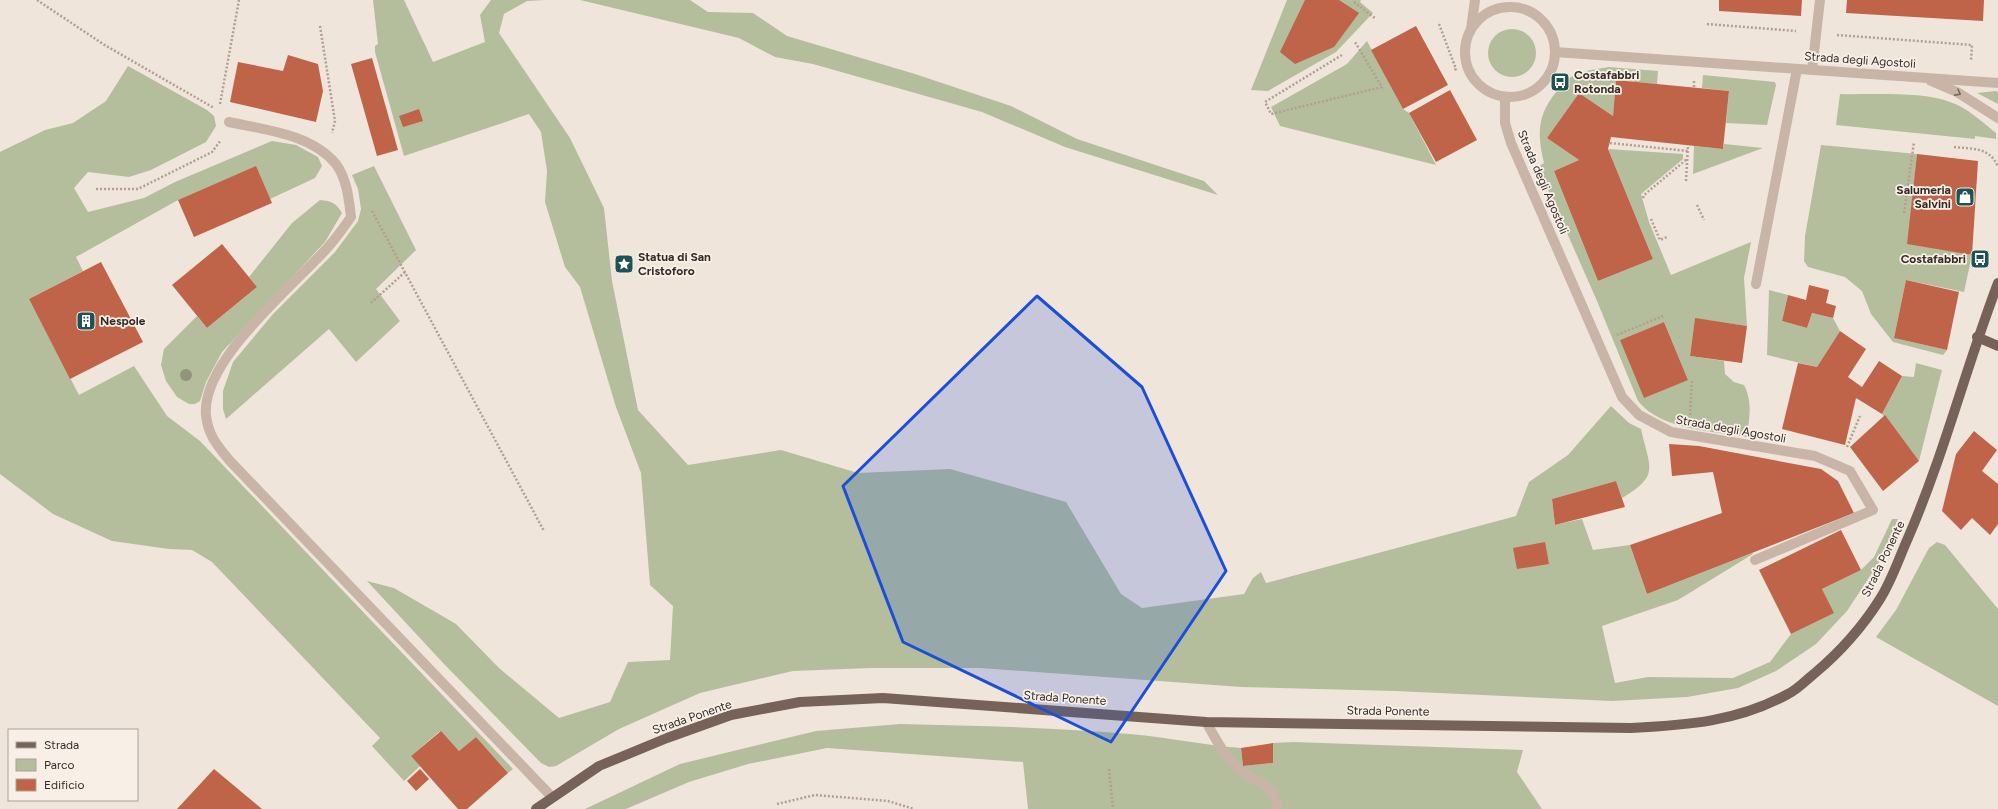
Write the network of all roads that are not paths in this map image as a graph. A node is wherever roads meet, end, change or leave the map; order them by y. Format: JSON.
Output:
{"nodes":[{"id":1,"x":1475,"y":0,"type":"edge"},
{"id":2,"x":1820,"y":0,"type":"edge"},
{"id":3,"x":1521,"y":5,"type":"edge"},
{"id":4,"x":1471,"y":29,"type":"junction"},
{"id":5,"x":1555,"y":52,"type":"junction"},
{"id":6,"x":1797,"y":69,"type":"junction"},
{"id":7,"x":1812,"y":70,"type":"junction"},
{"id":8,"x":1922,"y":78,"type":"junction"},
{"id":9,"x":1998,"y":83,"type":"edge"},
{"id":10,"x":1505,"y":97,"type":"junction"},
{"id":11,"x":1998,"y":118,"type":"edge"},
{"id":12,"x":229,"y":122,"type":"road end"},
{"id":13,"x":1998,"y":283,"type":"edge"},
{"id":14,"x":1756,"y":284,"type":"dead end"},
{"id":15,"x":1977,"y":337,"type":"junction"},
{"id":16,"x":1998,"y":346,"type":"edge"},
{"id":17,"x":1755,"y":560,"type":"dead end"},
{"id":18,"x":1206,"y":722,"type":"junction"},
{"id":19,"x":552,"y":797,"type":"junction"},
{"id":20,"x":536,"y":809,"type":"edge"},
{"id":21,"x":1278,"y":809,"type":"edge"}],
"edges":[{"from":1,"to":4,"type":"street"},
{"from":2,"to":7,"type":"street"},
{"from":3,"to":4,"type":"street"},
{"from":3,"to":5,"type":"street"},
{"from":4,"to":10,"type":"street"},
{"from":5,"to":6,"type":"street","name":"Strada degli Agostoli"},
{"from":5,"to":10,"type":"street"},
{"from":6,"to":7,"type":"street","name":"Strada degli Agostoli"},
{"from":6,"to":14,"type":"street","name":"Strada degli Agostoli"},
{"from":7,"to":8,"type":"street","name":"Strada degli Agostoli"},
{"from":8,"to":9,"type":"street","name":"Strada degli Agostoli"},
{"from":8,"to":11,"type":"street","name":"Strada degli Agostoli","one_way":true},
{"from":10,"to":17,"type":"street","name":"Strada degli Agostoli"},
{"from":12,"to":19,"type":"street"},
{"from":13,"to":15,"type":"main road","name":"Strada Ponente"},
{"from":15,"to":16,"type":"main road"},
{"from":15,"to":18,"type":"main road","name":"Strada Ponente"},
{"from":18,"to":19,"type":"main road","name":"Strada Ponente"},
{"from":18,"to":21,"type":"street"},
{"from":19,"to":20,"type":"main road","name":"Strada Ponente"}]}
